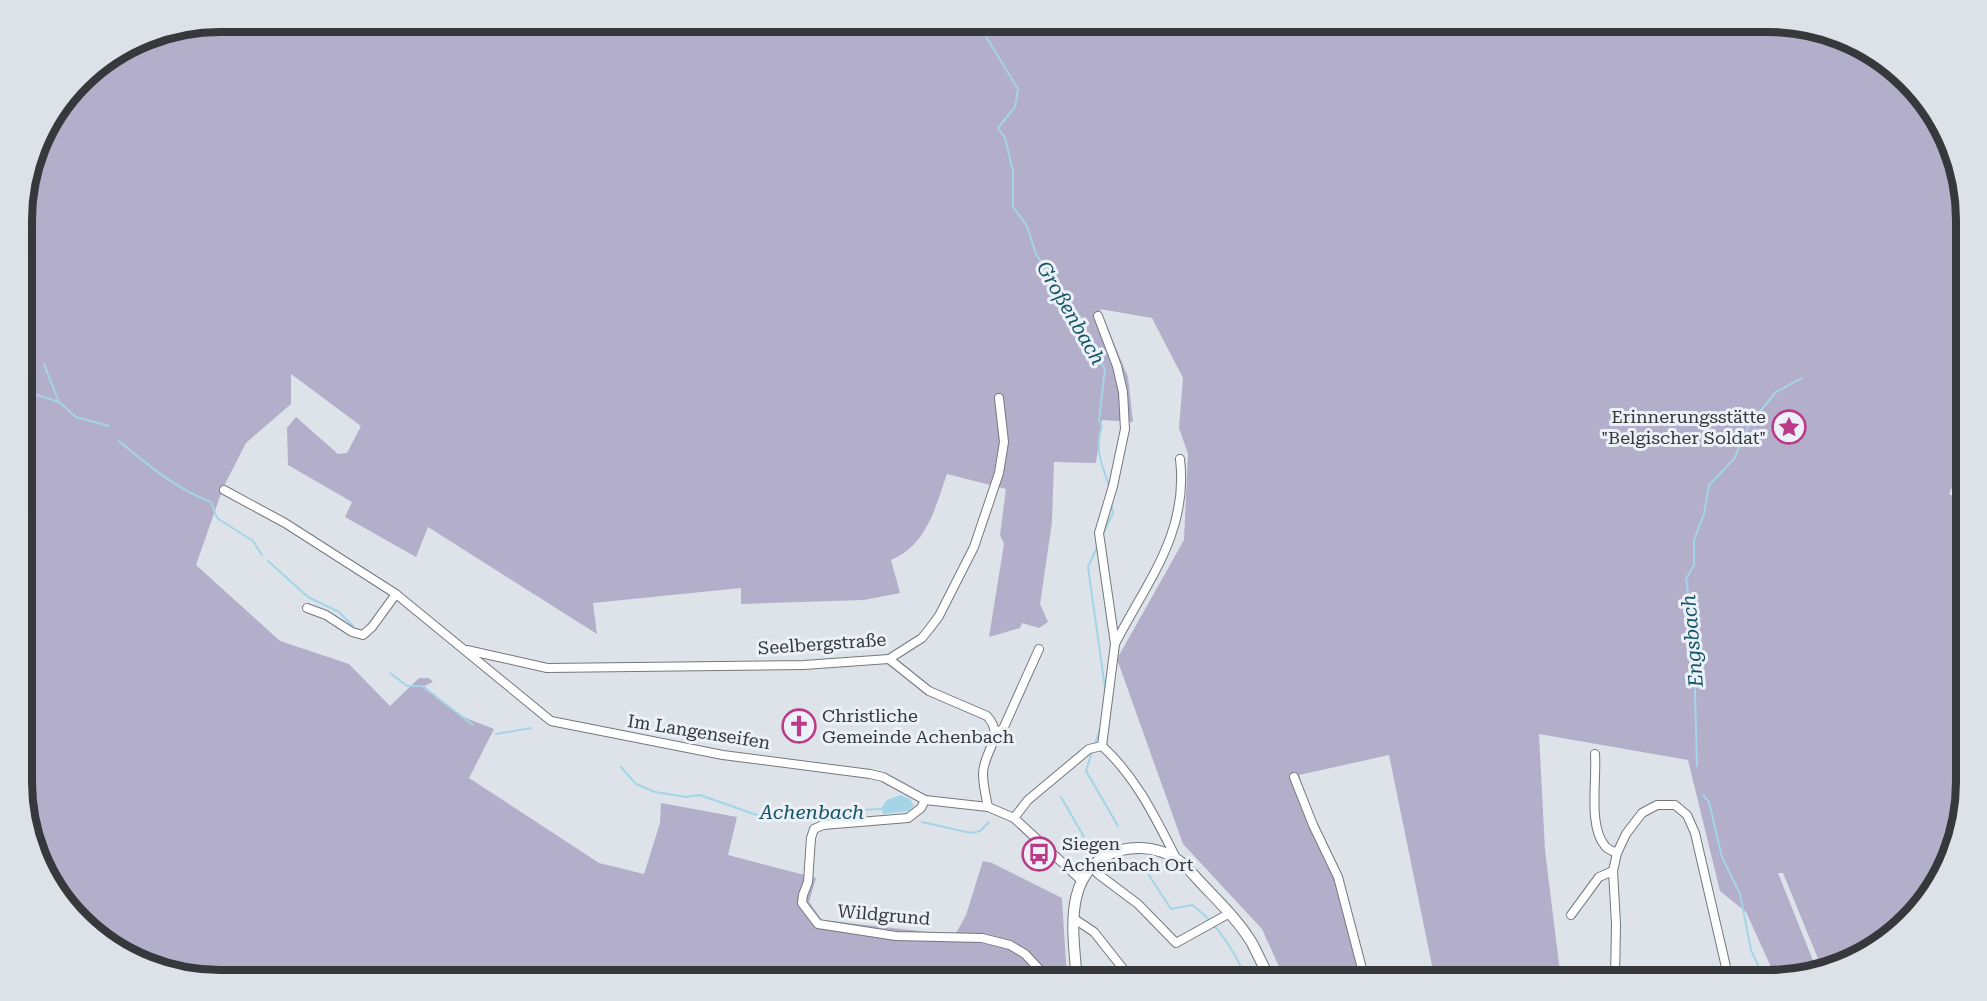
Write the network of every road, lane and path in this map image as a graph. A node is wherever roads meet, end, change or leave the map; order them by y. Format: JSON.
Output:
{"nodes":[{"id":1,"x":1098,"y":316,"type":"dead end"},
{"id":2,"x":999,"y":398,"type":"dead end"},
{"id":3,"x":1180,"y":459,"type":"dead end"},
{"id":4,"x":224,"y":490,"type":"dead end"},
{"id":5,"x":396,"y":594,"type":"junction"},
{"id":6,"x":307,"y":608,"type":"dead end"},
{"id":7,"x":1115,"y":644,"type":"junction"},
{"id":8,"x":463,"y":649,"type":"junction"},
{"id":9,"x":1039,"y":649,"type":"dead end"},
{"id":10,"x":889,"y":659,"type":"junction"},
{"id":11,"x":996,"y":732,"type":"junction"},
{"id":12,"x":1102,"y":746,"type":"junction"},
{"id":13,"x":1595,"y":754,"type":"dead end"},
{"id":14,"x":1294,"y":777,"type":"dead end"},
{"id":15,"x":925,"y":800,"type":"junction"},
{"id":16,"x":988,"y":807,"type":"junction"},
{"id":17,"x":1014,"y":818,"type":"junction"},
{"id":18,"x":1617,"y":853,"type":"junction"},
{"id":19,"x":1176,"y":858,"type":"junction"},
{"id":20,"x":1092,"y":867,"type":"junction"},
{"id":21,"x":1613,"y":870,"type":"junction"},
{"id":22,"x":1081,"y":880,"type":"junction"},
{"id":23,"x":1230,"y":913,"type":"junction"},
{"id":24,"x":1571,"y":915,"type":"dead end"},
{"id":25,"x":1073,"y":918,"type":"junction"},
{"id":26,"x":1040,"y":969,"type":"edge"},
{"id":27,"x":1076,"y":969,"type":"edge"},
{"id":28,"x":1124,"y":969,"type":"edge"},
{"id":29,"x":1265,"y":969,"type":"edge"},
{"id":30,"x":1362,"y":969,"type":"edge"},
{"id":31,"x":1615,"y":969,"type":"edge"},
{"id":32,"x":1726,"y":969,"type":"edge"}],
"edges":[{"from":1,"to":7,"type":"street"},
{"from":2,"to":10,"type":"street","name":"Seelbergstraße"},
{"from":3,"to":7,"type":"street"},
{"from":4,"to":5,"type":"street","name":"Im Langenseifen"},
{"from":5,"to":6,"type":"street"},
{"from":5,"to":8,"type":"street","name":"Im Langenseifen"},
{"from":7,"to":12,"type":"street"},
{"from":8,"to":10,"type":"street","name":"Seelbergstraße"},
{"from":8,"to":15,"type":"street","name":"Im Langenseifen"},
{"from":9,"to":11,"type":"street"},
{"from":10,"to":11,"type":"street"},
{"from":11,"to":16,"type":"street"},
{"from":12,"to":17,"type":"street"},
{"from":12,"to":19,"type":"street"},
{"from":13,"to":18,"type":"street"},
{"from":14,"to":30,"type":"street"},
{"from":15,"to":16,"type":"street","name":"Im Langenseifen"},
{"from":15,"to":26,"type":"street","name":"Wildgrund"},
{"from":16,"to":17,"type":"street","name":"Im Langenseifen"},
{"from":17,"to":22,"type":"street","name":"Im Langenseifen"},
{"from":18,"to":21,"type":"street"},
{"from":18,"to":32,"type":"street"},
{"from":19,"to":20,"type":"main road"},
{"from":19,"to":23,"type":"main road"},
{"from":20,"to":22,"type":"main road"},
{"from":20,"to":23,"type":"street"},
{"from":21,"to":24,"type":"street"},
{"from":21,"to":31,"type":"street"},
{"from":22,"to":25,"type":"main road"},
{"from":23,"to":29,"type":"main road"},
{"from":25,"to":27,"type":"main road"},
{"from":25,"to":28,"type":"street"}]}
